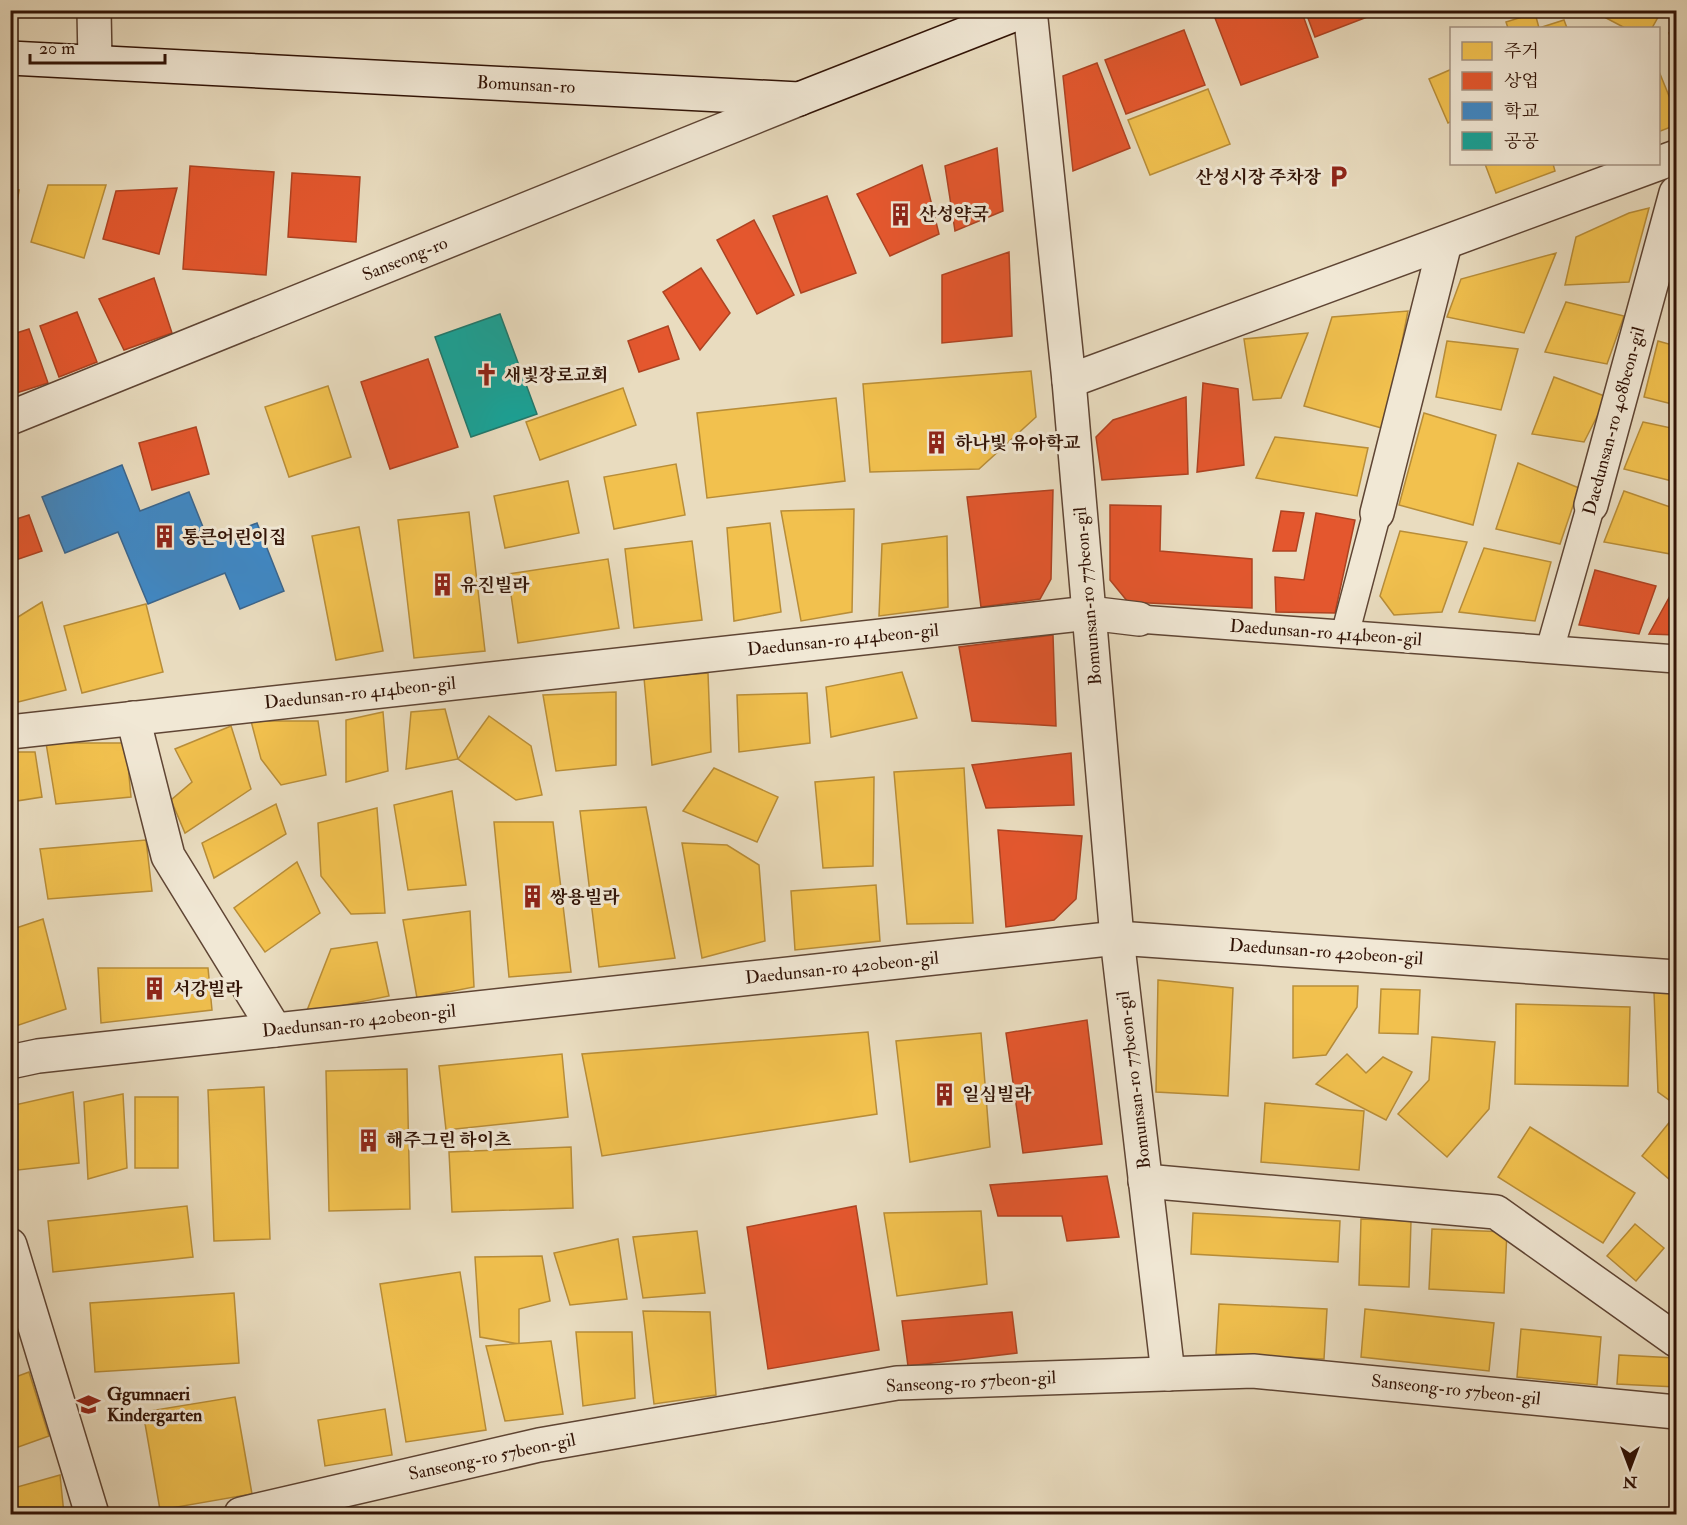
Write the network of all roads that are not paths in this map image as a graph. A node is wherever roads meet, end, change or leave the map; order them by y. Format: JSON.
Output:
{"nodes":[{"id":1,"x":94,"y":10,"type":"edge"},
{"id":2,"x":1017,"y":12,"type":"edge"},
{"id":3,"x":10,"y":57,"type":"edge"},
{"id":4,"x":95,"y":62,"type":"junction"},
{"id":5,"x":799,"y":99,"type":"junction"},
{"id":6,"x":1676,"y":163,"type":"edge"},
{"id":7,"x":1677,"y":193,"type":"edge"},
{"id":8,"x":1445,"y":243,"type":"junction"},
{"id":9,"x":1069,"y":381,"type":"junction"},
{"id":10,"x":10,"y":418,"type":"edge"},
{"id":11,"x":1591,"y":505,"type":"joint"},
{"id":12,"x":1377,"y":513,"type":"joint"},
{"id":13,"x":1089,"y":613,"type":"junction"},
{"id":14,"x":1139,"y":619,"type":"joint"},
{"id":15,"x":1346,"y":634,"type":"junction"},
{"id":16,"x":1550,"y":649,"type":"junction"},
{"id":17,"x":1677,"y":659,"type":"edge"},
{"id":18,"x":133,"y":718,"type":"junction"},
{"id":19,"x":10,"y":732,"type":"edge"},
{"id":20,"x":1117,"y":938,"type":"junction"},
{"id":21,"x":1677,"y":977,"type":"edge"},
{"id":22,"x":275,"y":1030,"type":"junction"},
{"id":23,"x":10,"y":1062,"type":"edge"},
{"id":24,"x":1145,"y":1181,"type":"junction"},
{"id":25,"x":10,"y":1245,"type":"edge"},
{"id":26,"x":15,"y":1277,"type":"edge"},
{"id":27,"x":1677,"y":1340,"type":"edge"},
{"id":28,"x":1168,"y":1374,"type":"junction"},
{"id":29,"x":1677,"y":1412,"type":"edge"},
{"id":30,"x":92,"y":1515,"type":"edge"},
{"id":31,"x":241,"y":1515,"type":"edge"}],
"edges":[{"from":1,"to":4,"type":"street"},
{"from":2,"to":5,"type":"street","name":"Bomunsan-ro"},
{"from":2,"to":9,"type":"street","name":"Bomunsan-ro 77beon-gil"},
{"from":3,"to":4,"type":"street","name":"Bomunsan-ro"},
{"from":4,"to":5,"type":"street","name":"Bomunsan-ro"},
{"from":5,"to":10,"type":"street","name":"Sanseong-ro"},
{"from":6,"to":8,"type":"street"},
{"from":7,"to":11,"type":"street","name":"Daedunsan-ro 408beon-gil"},
{"from":8,"to":9,"type":"street"},
{"from":8,"to":12,"type":"street"},
{"from":9,"to":13,"type":"street","name":"Bomunsan-ro 77beon-gil"},
{"from":11,"to":16,"type":"street","name":"Daedunsan-ro 408beon-gil"},
{"from":12,"to":15,"type":"street"},
{"from":13,"to":14,"type":"street","name":"Daedunsan-ro 414beon-gil"},
{"from":13,"to":18,"type":"street","name":"Daedunsan-ro 414beon-gil"},
{"from":13,"to":20,"type":"street","name":"Bomunsan-ro 77beon-gil"},
{"from":14,"to":15,"type":"street","name":"Daedunsan-ro 414beon-gil"},
{"from":15,"to":16,"type":"street","name":"Daedunsan-ro 414beon-gil"},
{"from":16,"to":17,"type":"street","name":"Daedunsan-ro 414beon-gil"},
{"from":18,"to":19,"type":"street","name":"Daedunsan-ro 414beon-gil"},
{"from":18,"to":22,"type":"street"},
{"from":20,"to":21,"type":"street","name":"Daedunsan-ro 420beon-gil"},
{"from":20,"to":22,"type":"street","name":"Daedunsan-ro 420beon-gil"},
{"from":20,"to":24,"type":"street","name":"Bomunsan-ro 77beon-gil"},
{"from":22,"to":23,"type":"street","name":"Daedunsan-ro 420beon-gil"},
{"from":24,"to":27,"type":"street","name":"Bomunsan-ro 77beon-gil"},
{"from":24,"to":28,"type":"street","name":"Bomunsan-ro 77beon-gil"},
{"from":25,"to":26,"type":"street"},
{"from":26,"to":30,"type":"street"},
{"from":28,"to":29,"type":"street","name":"Sanseong-ro 57beon-gil"},
{"from":28,"to":31,"type":"street","name":"Sanseong-ro 57beon-gil"}]}
